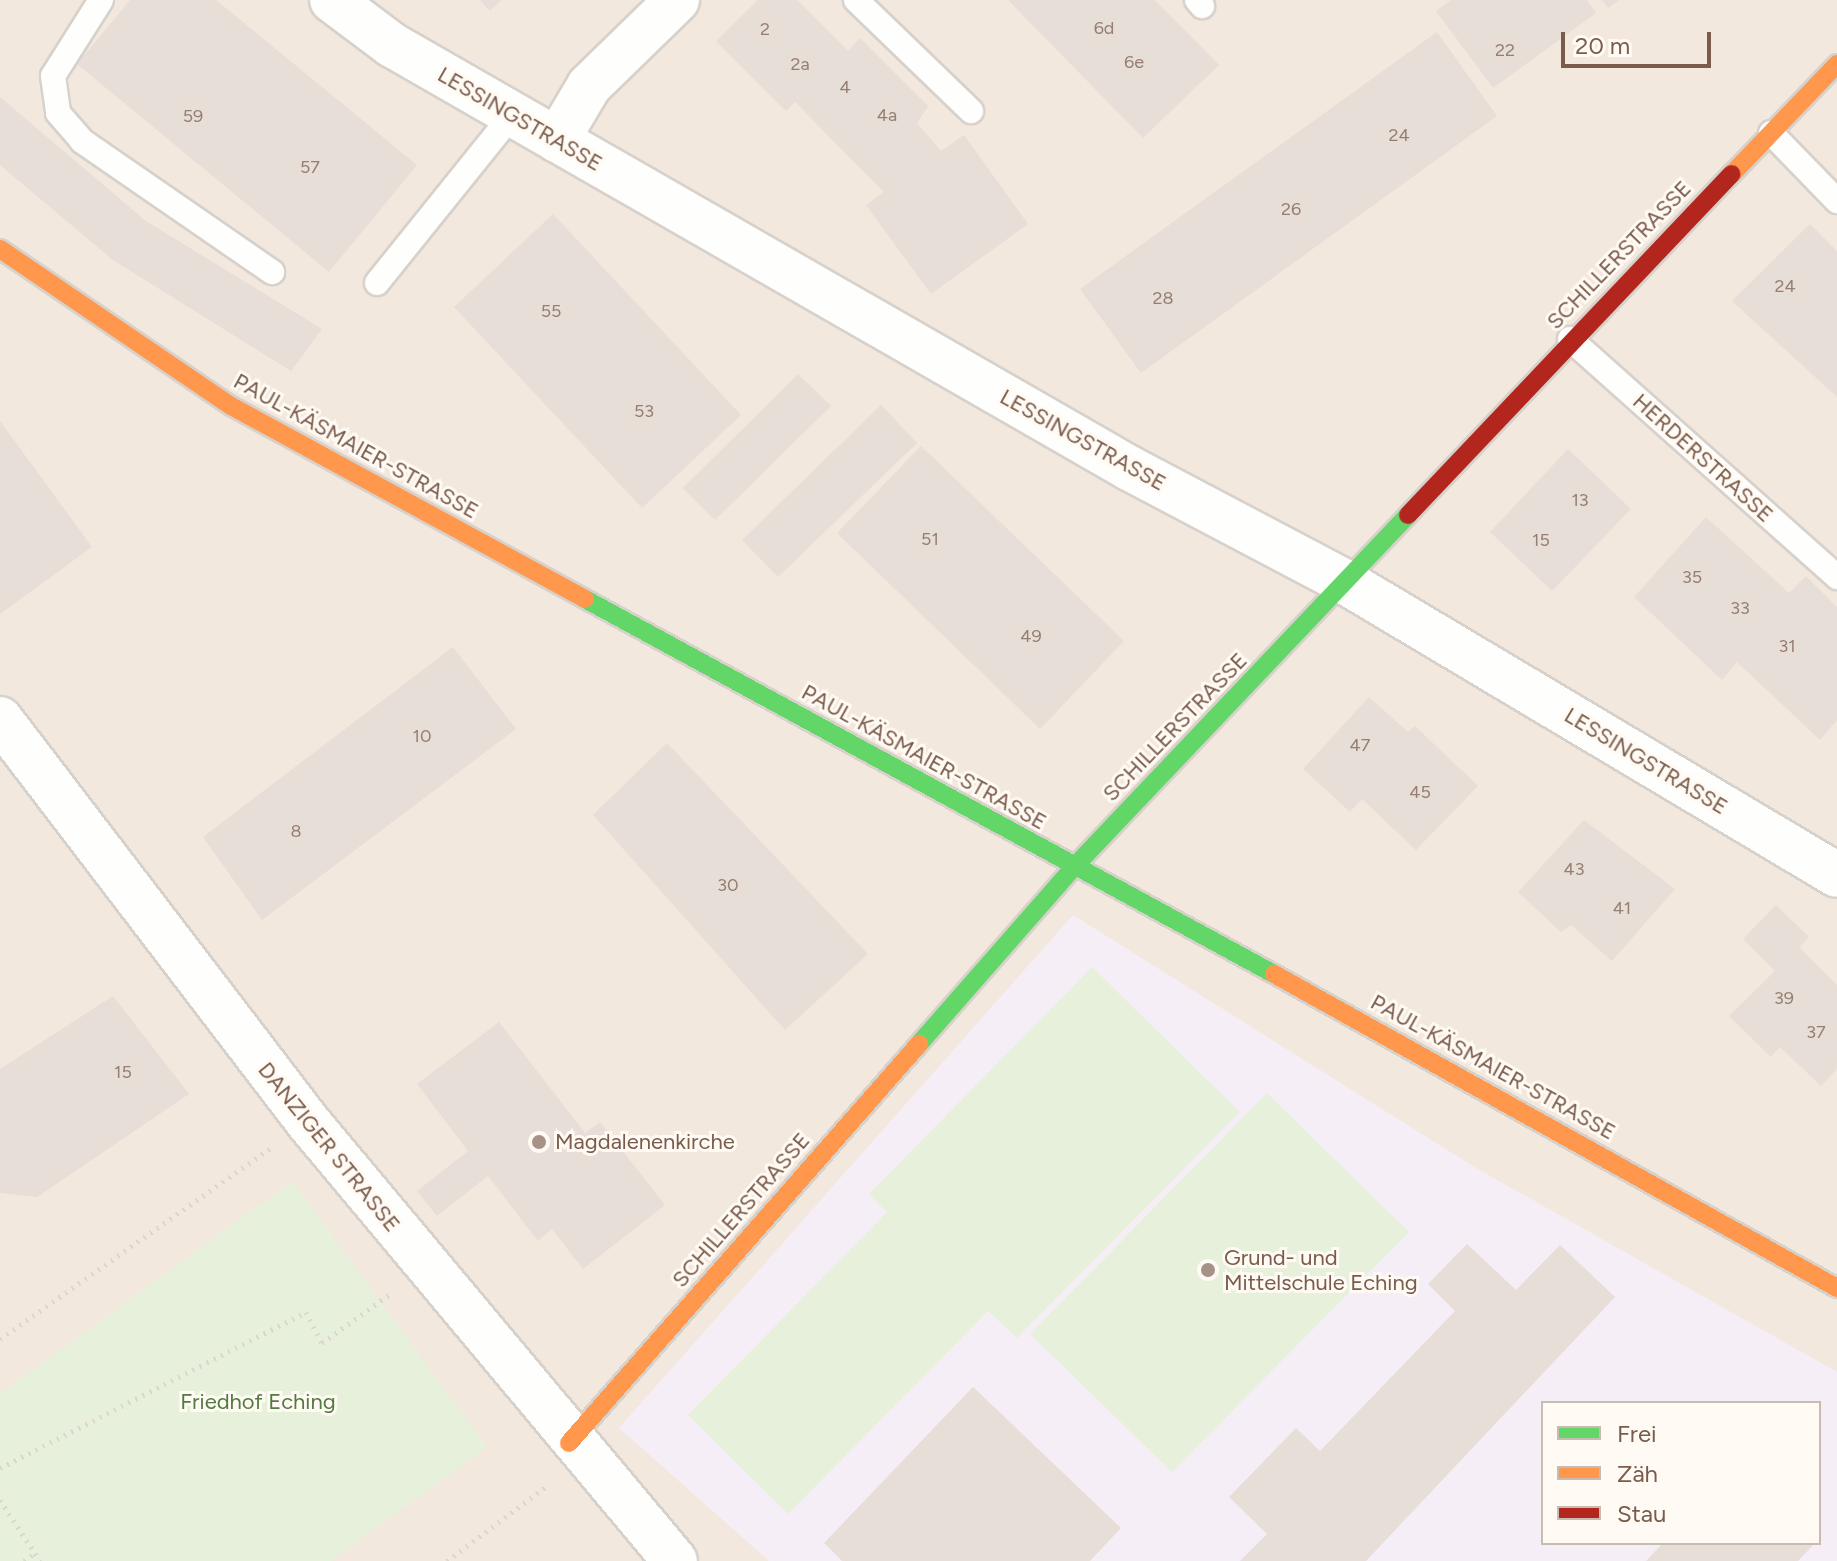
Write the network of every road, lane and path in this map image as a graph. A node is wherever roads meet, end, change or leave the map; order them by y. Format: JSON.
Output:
{"nodes":[{"id":1,"x":101,"y":0,"type":"edge"},
{"id":2,"x":332,"y":0,"type":"edge"},
{"id":3,"x":677,"y":0,"type":"edge"},
{"id":4,"x":856,"y":0,"type":"edge"},
{"id":5,"x":1837,"y":64,"type":"edge"},
{"id":6,"x":971,"y":111,"type":"dead end"},
{"id":7,"x":513,"y":114,"type":"junction"},
{"id":8,"x":1771,"y":133,"type":"junction"},
{"id":9,"x":557,"y":140,"type":"junction"},
{"id":10,"x":1837,"y":201,"type":"edge"},
{"id":11,"x":0,"y":249,"type":"edge"},
{"id":12,"x":272,"y":272,"type":"dead end"},
{"id":13,"x":377,"y":283,"type":"dead end"},
{"id":14,"x":1570,"y":339,"type":"junction"},
{"id":15,"x":1837,"y":577,"type":"edge"},
{"id":16,"x":1347,"y":583,"type":"junction"},
{"id":17,"x":0,"y":719,"type":"edge"},
{"id":18,"x":1075,"y":866,"type":"junction"},
{"id":19,"x":1837,"y":875,"type":"edge"},
{"id":20,"x":308,"y":1122,"type":"junction"},
{"id":21,"x":426,"y":1268,"type":"junction"},
{"id":22,"x":1837,"y":1288,"type":"edge"},
{"id":23,"x":0,"y":1339,"type":"edge"},
{"id":24,"x":576,"y":1451,"type":"junction"},
{"id":25,"x":0,"y":1468,"type":"edge"},
{"id":26,"x":0,"y":1500,"type":"edge"},
{"id":27,"x":35,"y":1553,"type":"junction"},
{"id":28,"x":24,"y":1561,"type":"edge"},
{"id":29,"x":40,"y":1561,"type":"edge"},
{"id":30,"x":447,"y":1561,"type":"edge"},
{"id":31,"x":675,"y":1561,"type":"edge"}],
"edges":[{"from":1,"to":12,"type":"lane"},
{"from":2,"to":7,"type":"street","name":"LESSINGSTRASSE"},
{"from":3,"to":9,"type":"street"},
{"from":4,"to":6,"type":"lane"},
{"from":5,"to":8,"type":"street","name":"SCHILLERSTRASSE"},
{"from":7,"to":9,"type":"street","name":"LESSINGSTRASSE"},
{"from":7,"to":13,"type":"lane"},
{"from":8,"to":10,"type":"lane"},
{"from":8,"to":14,"type":"street","name":"SCHILLERSTRASSE"},
{"from":9,"to":16,"type":"street","name":"LESSINGSTRASSE"},
{"from":11,"to":18,"type":"street","name":"PAUL-KÄSMAIER-STRASSE"},
{"from":14,"to":15,"type":"lane","name":"HERDERSTRASSE"},
{"from":14,"to":16,"type":"street","name":"SCHILLERSTRASSE"},
{"from":16,"to":18,"type":"street","name":"SCHILLERSTRASSE"},
{"from":16,"to":19,"type":"street","name":"LESSINGSTRASSE"},
{"from":17,"to":20,"type":"street","name":"DANZIGER STRASSE"},
{"from":18,"to":22,"type":"street","name":"PAUL-KÄSMAIER-STRASSE"},
{"from":18,"to":24,"type":"street","name":"SCHILLERSTRASSE"},
{"from":20,"to":21,"type":"street","name":"DANZIGER STRASSE"},
{"from":20,"to":23,"type":"path"},
{"from":21,"to":24,"type":"street","name":"DANZIGER STRASSE"},
{"from":21,"to":25,"type":"path"},
{"from":24,"to":30,"type":"path"},
{"from":24,"to":31,"type":"street","name":"DANZIGER STRASSE"},
{"from":26,"to":27,"type":"path"},
{"from":27,"to":28,"type":"path"},
{"from":27,"to":29,"type":"path"}]}
